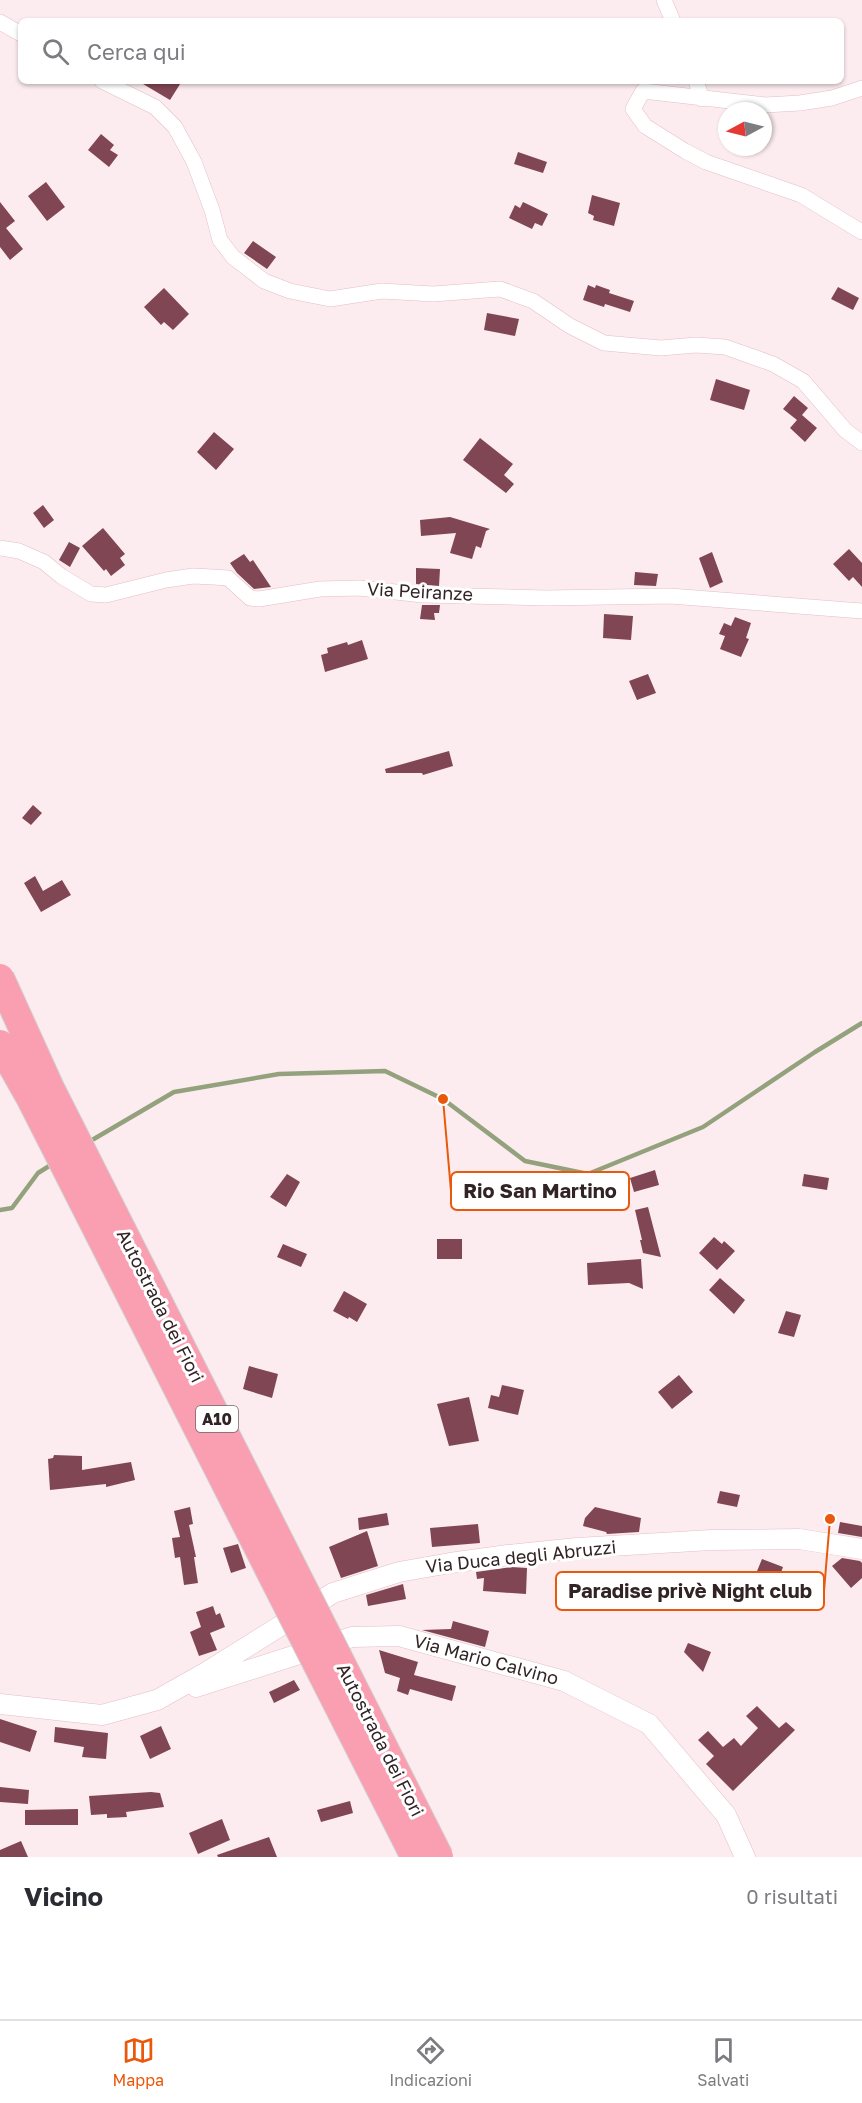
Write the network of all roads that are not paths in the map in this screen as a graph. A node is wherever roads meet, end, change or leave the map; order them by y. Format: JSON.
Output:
{"nodes":[{"id":1,"x":664,"y":0,"type":"edge"},
{"id":2,"x":672,"y":18,"type":"edge"},
{"id":3,"x":0,"y":22,"type":"edge"},
{"id":4,"x":18,"y":32,"type":"edge"},
{"id":5,"x":108,"y":84,"type":"edge"},
{"id":6,"x":697,"y":84,"type":"edge"},
{"id":7,"x":862,"y":88,"type":"edge"},
{"id":8,"x":702,"y":99,"type":"junction"},
{"id":9,"x":862,"y":232,"type":"edge"},
{"id":10,"x":862,"y":443,"type":"edge"},
{"id":11,"x":0,"y":548,"type":"edge"},
{"id":12,"x":862,"y":611,"type":"edge"},
{"id":13,"x":0,"y":978,"type":"edge"},
{"id":14,"x":0,"y":1044,"type":"edge"},
{"id":15,"x":862,"y":1549,"type":"edge"},
{"id":16,"x":157,"y":1700,"type":"junction"},
{"id":17,"x":0,"y":1704,"type":"edge"},
{"id":18,"x":415,"y":1857,"type":"edge"},
{"id":19,"x":439,"y":1857,"type":"edge"},
{"id":20,"x":745,"y":1857,"type":"edge"}],
"edges":[{"from":1,"to":2,"type":"street"},
{"from":3,"to":4,"type":"street"},
{"from":5,"to":10,"type":"street"},
{"from":6,"to":8,"type":"street"},
{"from":7,"to":8,"type":"street"},
{"from":8,"to":9,"type":"street"},
{"from":11,"to":12,"type":"street","name":"Via Peiranze"},
{"from":13,"to":19,"type":"highway","name":"Autostrada dei Fiori","number":"A10","bridge":true},
{"from":14,"to":18,"type":"highway","name":"Autostrada dei Fiori","number":"A10","bridge":true},
{"from":15,"to":16,"type":"street","name":"Via Duca degli Abruzzi"},
{"from":16,"to":17,"type":"street"},
{"from":16,"to":20,"type":"street","name":"Via Mario Calvino"}]}
